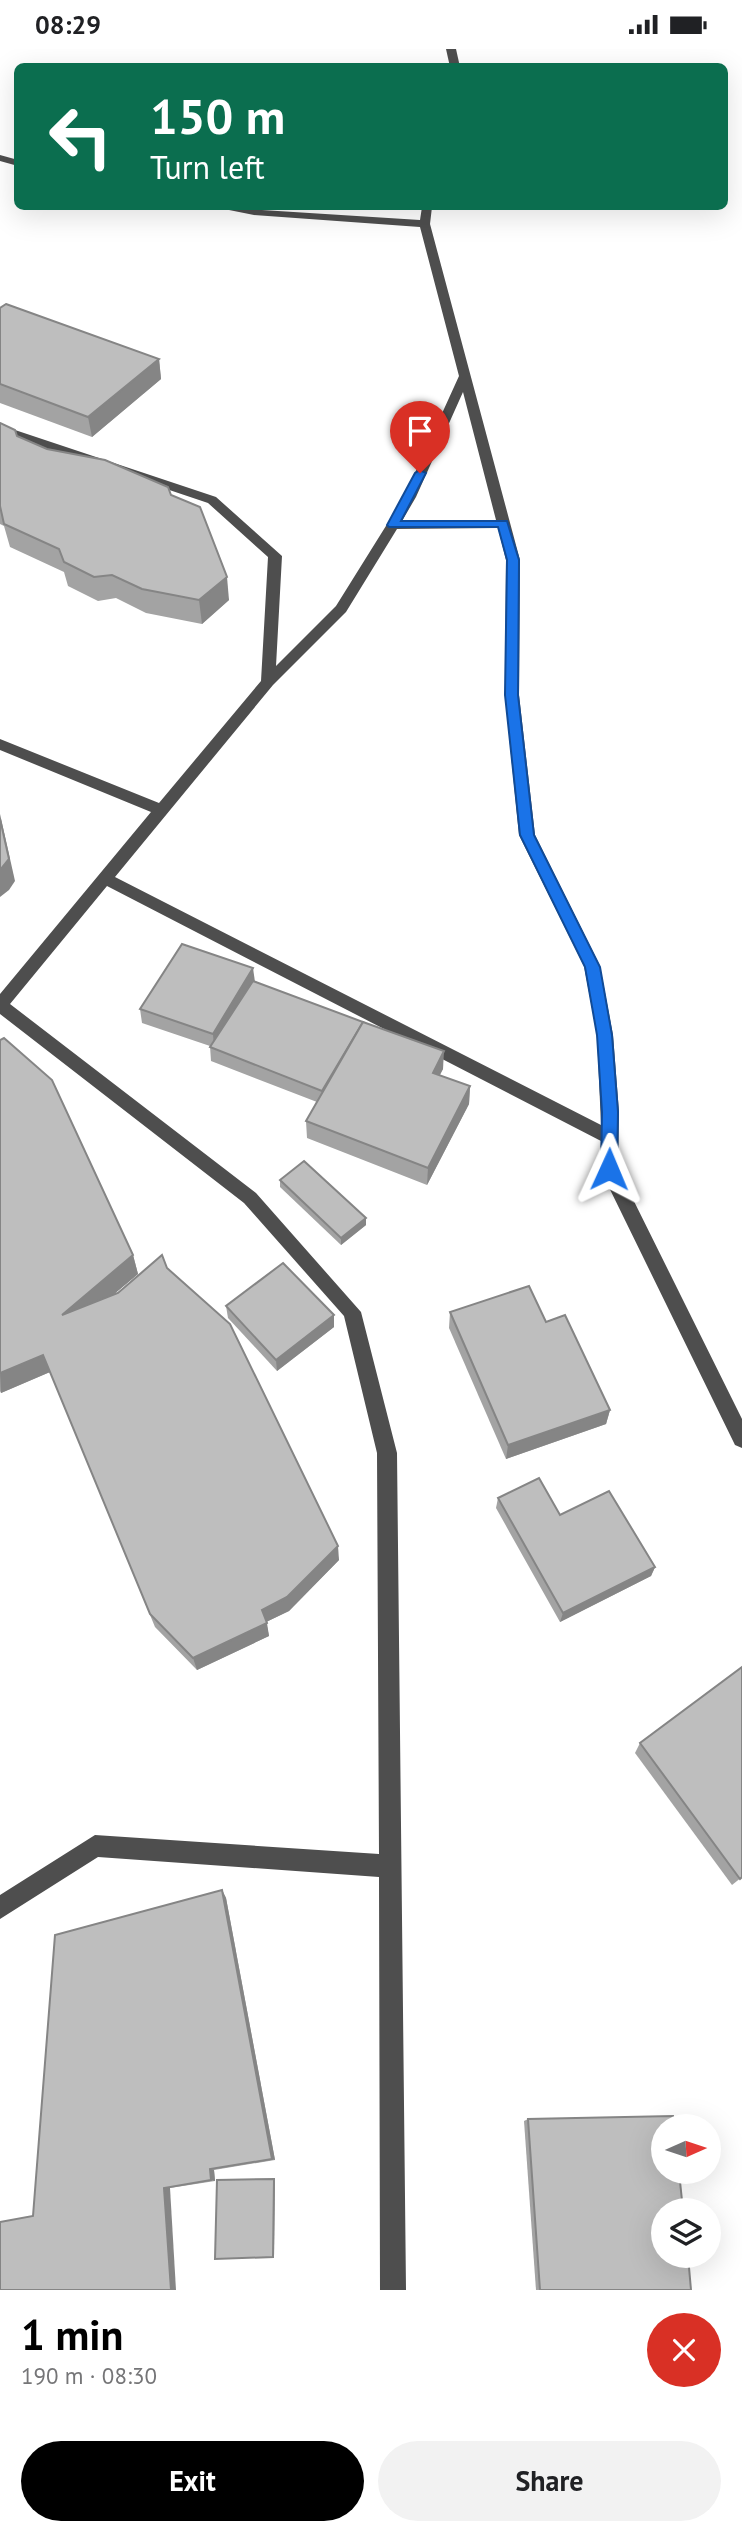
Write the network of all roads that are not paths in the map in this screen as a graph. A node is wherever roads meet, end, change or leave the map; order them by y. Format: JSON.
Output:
{"nodes":[{"id":1,"x":240,"y":210,"type":"edge"},
{"id":2,"x":427,"y":210,"type":"edge"},
{"id":3,"x":425,"y":224,"type":"junction"},
{"id":4,"x":464,"y":377,"type":"junction"},
{"id":5,"x":0,"y":429,"type":"edge"},
{"id":6,"x":503,"y":524,"type":"junction"},
{"id":7,"x":393,"y":525,"type":"junction"},
{"id":8,"x":268,"y":683,"type":"junction"},
{"id":9,"x":0,"y":744,"type":"edge"},
{"id":10,"x":163,"y":811,"type":"junction"},
{"id":11,"x":106,"y":879,"type":"junction"},
{"id":12,"x":610,"y":1138,"type":"junction"},
{"id":13,"x":742,"y":1439,"type":"edge"},
{"id":14,"x":388,"y":1866,"type":"junction"},
{"id":15,"x":0,"y":1908,"type":"edge"},
{"id":16,"x":393,"y":2290,"type":"edge"}],
"edges":[{"from":1,"to":3,"type":"street"},
{"from":2,"to":3,"type":"street"},
{"from":3,"to":4,"type":"street"},
{"from":4,"to":6,"type":"street"},
{"from":4,"to":7,"type":"street"},
{"from":5,"to":8,"type":"street"},
{"from":6,"to":7,"type":"street"},
{"from":6,"to":12,"type":"street"},
{"from":7,"to":8,"type":"street"},
{"from":8,"to":10,"type":"street"},
{"from":9,"to":10,"type":"street"},
{"from":10,"to":11,"type":"street"},
{"from":11,"to":12,"type":"street"},
{"from":11,"to":14,"type":"street"},
{"from":12,"to":13,"type":"street"},
{"from":14,"to":15,"type":"street"},
{"from":14,"to":16,"type":"street"}]}
